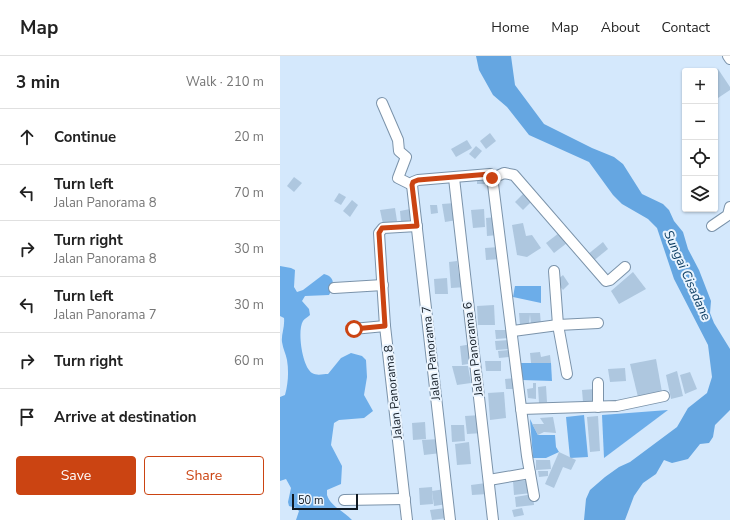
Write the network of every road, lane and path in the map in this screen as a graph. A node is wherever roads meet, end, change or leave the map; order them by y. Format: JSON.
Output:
{"nodes":[{"id":1,"x":728,"y":56,"type":"edge"},
{"id":2,"x":730,"y":59,"type":"edge"},
{"id":3,"x":382,"y":103,"type":"dead end"},
{"id":4,"x":454,"y":178,"type":"junction"},
{"id":5,"x":492,"y":178,"type":"junction"},
{"id":6,"x":412,"y":185,"type":"junction"},
{"id":7,"x":730,"y":207,"type":"edge"},
{"id":8,"x":417,"y":226,"type":"junction"},
{"id":9,"x":712,"y":226,"type":"dead end"},
{"id":10,"x":624,"y":267,"type":"dead end"},
{"id":11,"x":554,"y":271,"type":"dead end"},
{"id":12,"x":383,"y":285,"type":"junction"},
{"id":13,"x":334,"y":288,"type":"dead end"},
{"id":14,"x":598,"y":323,"type":"dead end"},
{"id":15,"x":558,"y":325,"type":"junction"},
{"id":16,"x":385,"y":326,"type":"junction"},
{"id":17,"x":354,"y":329,"type":"dead end"},
{"id":18,"x":513,"y":332,"type":"junction"},
{"id":19,"x":567,"y":374,"type":"dead end"},
{"id":20,"x":598,"y":383,"type":"dead end"},
{"id":21,"x":664,"y":396,"type":"dead end"},
{"id":22,"x":598,"y":407,"type":"junction"},
{"id":23,"x":521,"y":409,"type":"junction"},
{"id":24,"x":530,"y":473,"type":"junction"},
{"id":25,"x":489,"y":480,"type":"junction"},
{"id":26,"x":534,"y":496,"type":"dead end"},
{"id":27,"x":405,"y":499,"type":"junction"},
{"id":28,"x":344,"y":500,"type":"dead end"},
{"id":29,"x":407,"y":520,"type":"edge"},
{"id":30,"x":450,"y":520,"type":"edge"},
{"id":31,"x":493,"y":520,"type":"edge"}],
"edges":[{"from":1,"to":2,"type":"street"},
{"from":3,"to":6,"type":"street"},
{"from":4,"to":5,"type":"street"},
{"from":4,"to":6,"type":"street"},
{"from":4,"to":25,"type":"street","name":"Jalan Panorama 6"},
{"from":5,"to":10,"type":"street"},
{"from":5,"to":18,"type":"street"},
{"from":6,"to":8,"type":"street","name":"Jalan Panorama 7"},
{"from":7,"to":9,"type":"street"},
{"from":8,"to":12,"type":"street","name":"Jalan Panorama 8"},
{"from":8,"to":30,"type":"street","name":"Jalan Panorama 7"},
{"from":11,"to":15,"type":"street"},
{"from":12,"to":13,"type":"street"},
{"from":12,"to":16,"type":"street","name":"Jalan Panorama 8"},
{"from":14,"to":15,"type":"street"},
{"from":15,"to":18,"type":"street"},
{"from":15,"to":19,"type":"street"},
{"from":16,"to":17,"type":"street"},
{"from":16,"to":27,"type":"street","name":"Jalan Panorama 8"},
{"from":18,"to":23,"type":"street"},
{"from":20,"to":22,"type":"street"},
{"from":21,"to":22,"type":"street"},
{"from":22,"to":23,"type":"street"},
{"from":23,"to":24,"type":"street"},
{"from":24,"to":25,"type":"street"},
{"from":24,"to":26,"type":"street"},
{"from":25,"to":31,"type":"street","name":"Jalan Panorama 6"},
{"from":27,"to":28,"type":"street"},
{"from":27,"to":29,"type":"street","name":"Jalan Panorama 8"}]}
